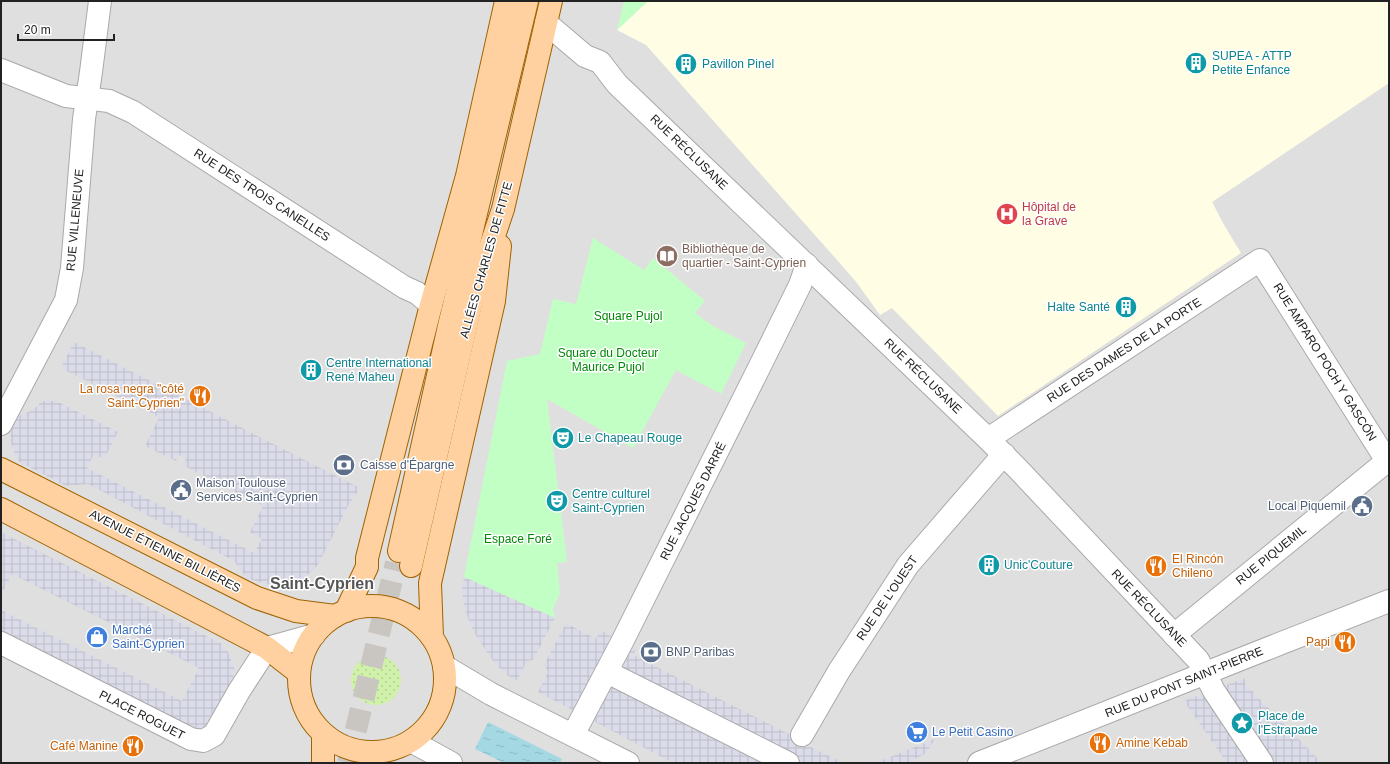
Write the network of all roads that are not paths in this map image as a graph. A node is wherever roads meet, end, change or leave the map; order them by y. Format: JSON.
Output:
{"nodes":[{"id":1,"x":100,"y":1,"type":"edge"},
{"id":2,"x":506,"y":1,"type":"edge"},
{"id":3,"x":527,"y":1,"type":"edge"},
{"id":4,"x":551,"y":1,"type":"edge"},
{"id":5,"x":546,"y":23,"type":"junction"},
{"id":6,"x":1,"y":70,"type":"edge"},
{"id":7,"x":87,"y":98,"type":"junction"},
{"id":8,"x":503,"y":208,"type":"junction"},
{"id":9,"x":1260,"y":260,"type":"joint"},
{"id":10,"x":806,"y":264,"type":"junction"},
{"id":11,"x":431,"y":305,"type":"junction"},
{"id":12,"x":1,"y":424,"type":"edge"},
{"id":13,"x":988,"y":439,"type":"junction"},
{"id":14,"x":1004,"y":454,"type":"junction"},
{"id":15,"x":1388,"y":462,"type":"edge"},
{"id":16,"x":1,"y":469,"type":"edge"},
{"id":17,"x":1,"y":509,"type":"edge"},
{"id":18,"x":1389,"y":601,"type":"edge"},
{"id":19,"x":340,"y":613,"type":"junction"},
{"id":20,"x":314,"y":635,"type":"junction"},
{"id":21,"x":1174,"y":635,"type":"junction"},
{"id":22,"x":432,"y":637,"type":"junction"},
{"id":23,"x":1,"y":643,"type":"edge"},
{"id":24,"x":267,"y":648,"type":"junction"},
{"id":25,"x":444,"y":666,"type":"junction"},
{"id":26,"x":607,"y":672,"type":"junction"},
{"id":27,"x":299,"y":673,"type":"junction"},
{"id":28,"x":1206,"y":673,"type":"junction"},
{"id":29,"x":323,"y":734,"type":"junction"},
{"id":30,"x":573,"y":735,"type":"junction"},
{"id":31,"x":802,"y":736,"type":"dead end"},
{"id":32,"x":403,"y":750,"type":"edge"},
{"id":33,"x":322,"y":763,"type":"edge"},
{"id":34,"x":451,"y":763,"type":"edge"},
{"id":35,"x":628,"y":763,"type":"edge"},
{"id":36,"x":788,"y":763,"type":"edge"},
{"id":37,"x":979,"y":763,"type":"edge"},
{"id":38,"x":1262,"y":763,"type":"edge"}],
"edges":[{"from":1,"to":7,"type":"street","name":"RUE VILLENEUVE"},
{"from":2,"to":11,"type":"main road"},
{"from":3,"to":8,"type":"main road","name":"ALLÉES CHARLES DE FITTE"},
{"from":4,"to":5,"type":"main road","name":"ALLÉES CHARLES DE FITTE"},
{"from":5,"to":8,"type":"main road","name":"ALLÉES CHARLES DE FITTE"},
{"from":5,"to":10,"type":"street","name":"RUE RÉCLUSANE"},
{"from":6,"to":7,"type":"street","name":"RUE DES TROIS CANELLES"},
{"from":7,"to":11,"type":"street","name":"RUE DES TROIS CANELLES"},
{"from":7,"to":12,"type":"street","name":"RUE VILLENEUVE"},
{"from":8,"to":22,"type":"main road"},
{"from":9,"to":13,"type":"street","name":"RUE DES DAMES DE LA PORTE"},
{"from":9,"to":15,"type":"street","name":"RUE AMPARO POCH Y GASCÓN"},
{"from":10,"to":13,"type":"street","name":"RUE RÉCLUSANE"},
{"from":10,"to":26,"type":"street","name":"RUE JACQUES DARRÉ"},
{"from":11,"to":19,"type":"main road"},
{"from":13,"to":14,"type":"street","name":"RUE RÉCLUSANE"},
{"from":14,"to":21,"type":"street","name":"RUE RÉCLUSANE"},
{"from":14,"to":31,"type":"street","name":"RUE DE L'OUEST"},
{"from":15,"to":21,"type":"street","name":"RUE PIQUEMIL"},
{"from":16,"to":19,"type":"main road","name":"AVENUE ÉTIENNE BILLIÈRES"},
{"from":17,"to":24,"type":"main road"},
{"from":18,"to":28,"type":"street","name":"RUE DU PONT SAINT-PIERRE"},
{"from":19,"to":20,"type":"main road"},
{"from":19,"to":22,"type":"main road"},
{"from":20,"to":24,"type":"street"},
{"from":20,"to":27,"type":"main road"},
{"from":21,"to":28,"type":"street","name":"RUE RÉCLUSANE"},
{"from":22,"to":25,"type":"main road"},
{"from":23,"to":24,"type":"street","name":"PLACE ROGUET"},
{"from":24,"to":27,"type":"main road"},
{"from":25,"to":30,"type":"street"},
{"from":25,"to":32,"type":"main road"},
{"from":26,"to":30,"type":"street","name":"RUE JACQUES DARRÉ"},
{"from":26,"to":36,"type":"street"},
{"from":27,"to":29,"type":"main road"},
{"from":28,"to":37,"type":"street","name":"RUE DU PONT SAINT-PIERRE"},
{"from":28,"to":38,"type":"street","name":"RUE RÉCLUSANE"},
{"from":29,"to":32,"type":"main road"},
{"from":29,"to":33,"type":"main road"},
{"from":30,"to":35,"type":"street"},
{"from":32,"to":34,"type":"street"}]}
